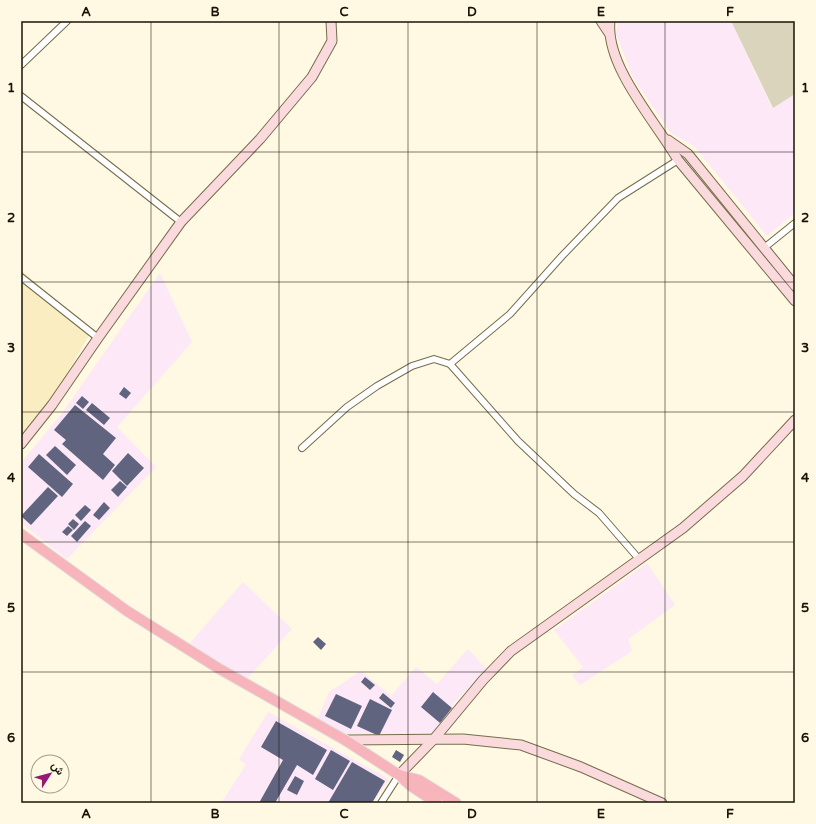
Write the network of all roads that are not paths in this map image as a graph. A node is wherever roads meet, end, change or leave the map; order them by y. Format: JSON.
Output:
{"nodes":[{"id":1,"x":67,"y":21,"type":"edge"},
{"id":2,"x":331,"y":21,"type":"edge"},
{"id":3,"x":601,"y":21,"type":"edge"},
{"id":4,"x":610,"y":21,"type":"edge"},
{"id":5,"x":609,"y":33,"type":"junction"},
{"id":6,"x":21,"y":65,"type":"edge"},
{"id":7,"x":21,"y":96,"type":"edge"},
{"id":8,"x":666,"y":139,"type":"junction"},
{"id":9,"x":678,"y":160,"type":"junction"},
{"id":10,"x":181,"y":222,"type":"junction"},
{"id":11,"x":795,"y":223,"type":"edge"},
{"id":12,"x":764,"y":248,"type":"junction"},
{"id":13,"x":21,"y":276,"type":"edge"},
{"id":14,"x":795,"y":286,"type":"edge"},
{"id":15,"x":795,"y":301,"type":"edge"},
{"id":16,"x":98,"y":338,"type":"junction"},
{"id":17,"x":450,"y":364,"type":"junction"},
{"id":18,"x":795,"y":420,"type":"edge"},
{"id":19,"x":21,"y":444,"type":"edge"},
{"id":20,"x":302,"y":448,"type":"dead end"},
{"id":21,"x":21,"y":534,"type":"edge"},
{"id":22,"x":639,"y":559,"type":"junction"},
{"id":23,"x":434,"y":739,"type":"junction"},
{"id":24,"x":345,"y":740,"type":"junction"},
{"id":25,"x":399,"y":775,"type":"junction"},
{"id":26,"x":381,"y":803,"type":"edge"},
{"id":27,"x":437,"y":803,"type":"edge"},
{"id":28,"x":456,"y":803,"type":"edge"},
{"id":29,"x":662,"y":803,"type":"edge"}],
"edges":[{"from":1,"to":6,"type":"street"},
{"from":2,"to":10,"type":"street"},
{"from":3,"to":5,"type":"street"},
{"from":4,"to":5,"type":"street"},
{"from":5,"to":8,"type":"street"},
{"from":7,"to":10,"type":"street"},
{"from":8,"to":9,"type":"street"},
{"from":8,"to":12,"type":"street"},
{"from":9,"to":15,"type":"street"},
{"from":9,"to":17,"type":"street"},
{"from":10,"to":16,"type":"street"},
{"from":11,"to":12,"type":"street"},
{"from":12,"to":14,"type":"street"},
{"from":13,"to":16,"type":"street"},
{"from":16,"to":19,"type":"street"},
{"from":17,"to":20,"type":"street"},
{"from":17,"to":22,"type":"street"},
{"from":18,"to":22,"type":"street"},
{"from":21,"to":24,"type":"main road"},
{"from":22,"to":23,"type":"street"},
{"from":23,"to":24,"type":"street"},
{"from":23,"to":25,"type":"street"},
{"from":23,"to":29,"type":"street"},
{"from":24,"to":25,"type":"main road"},
{"from":25,"to":26,"type":"street"},
{"from":25,"to":27,"type":"main road"},
{"from":25,"to":28,"type":"main road"}]}
